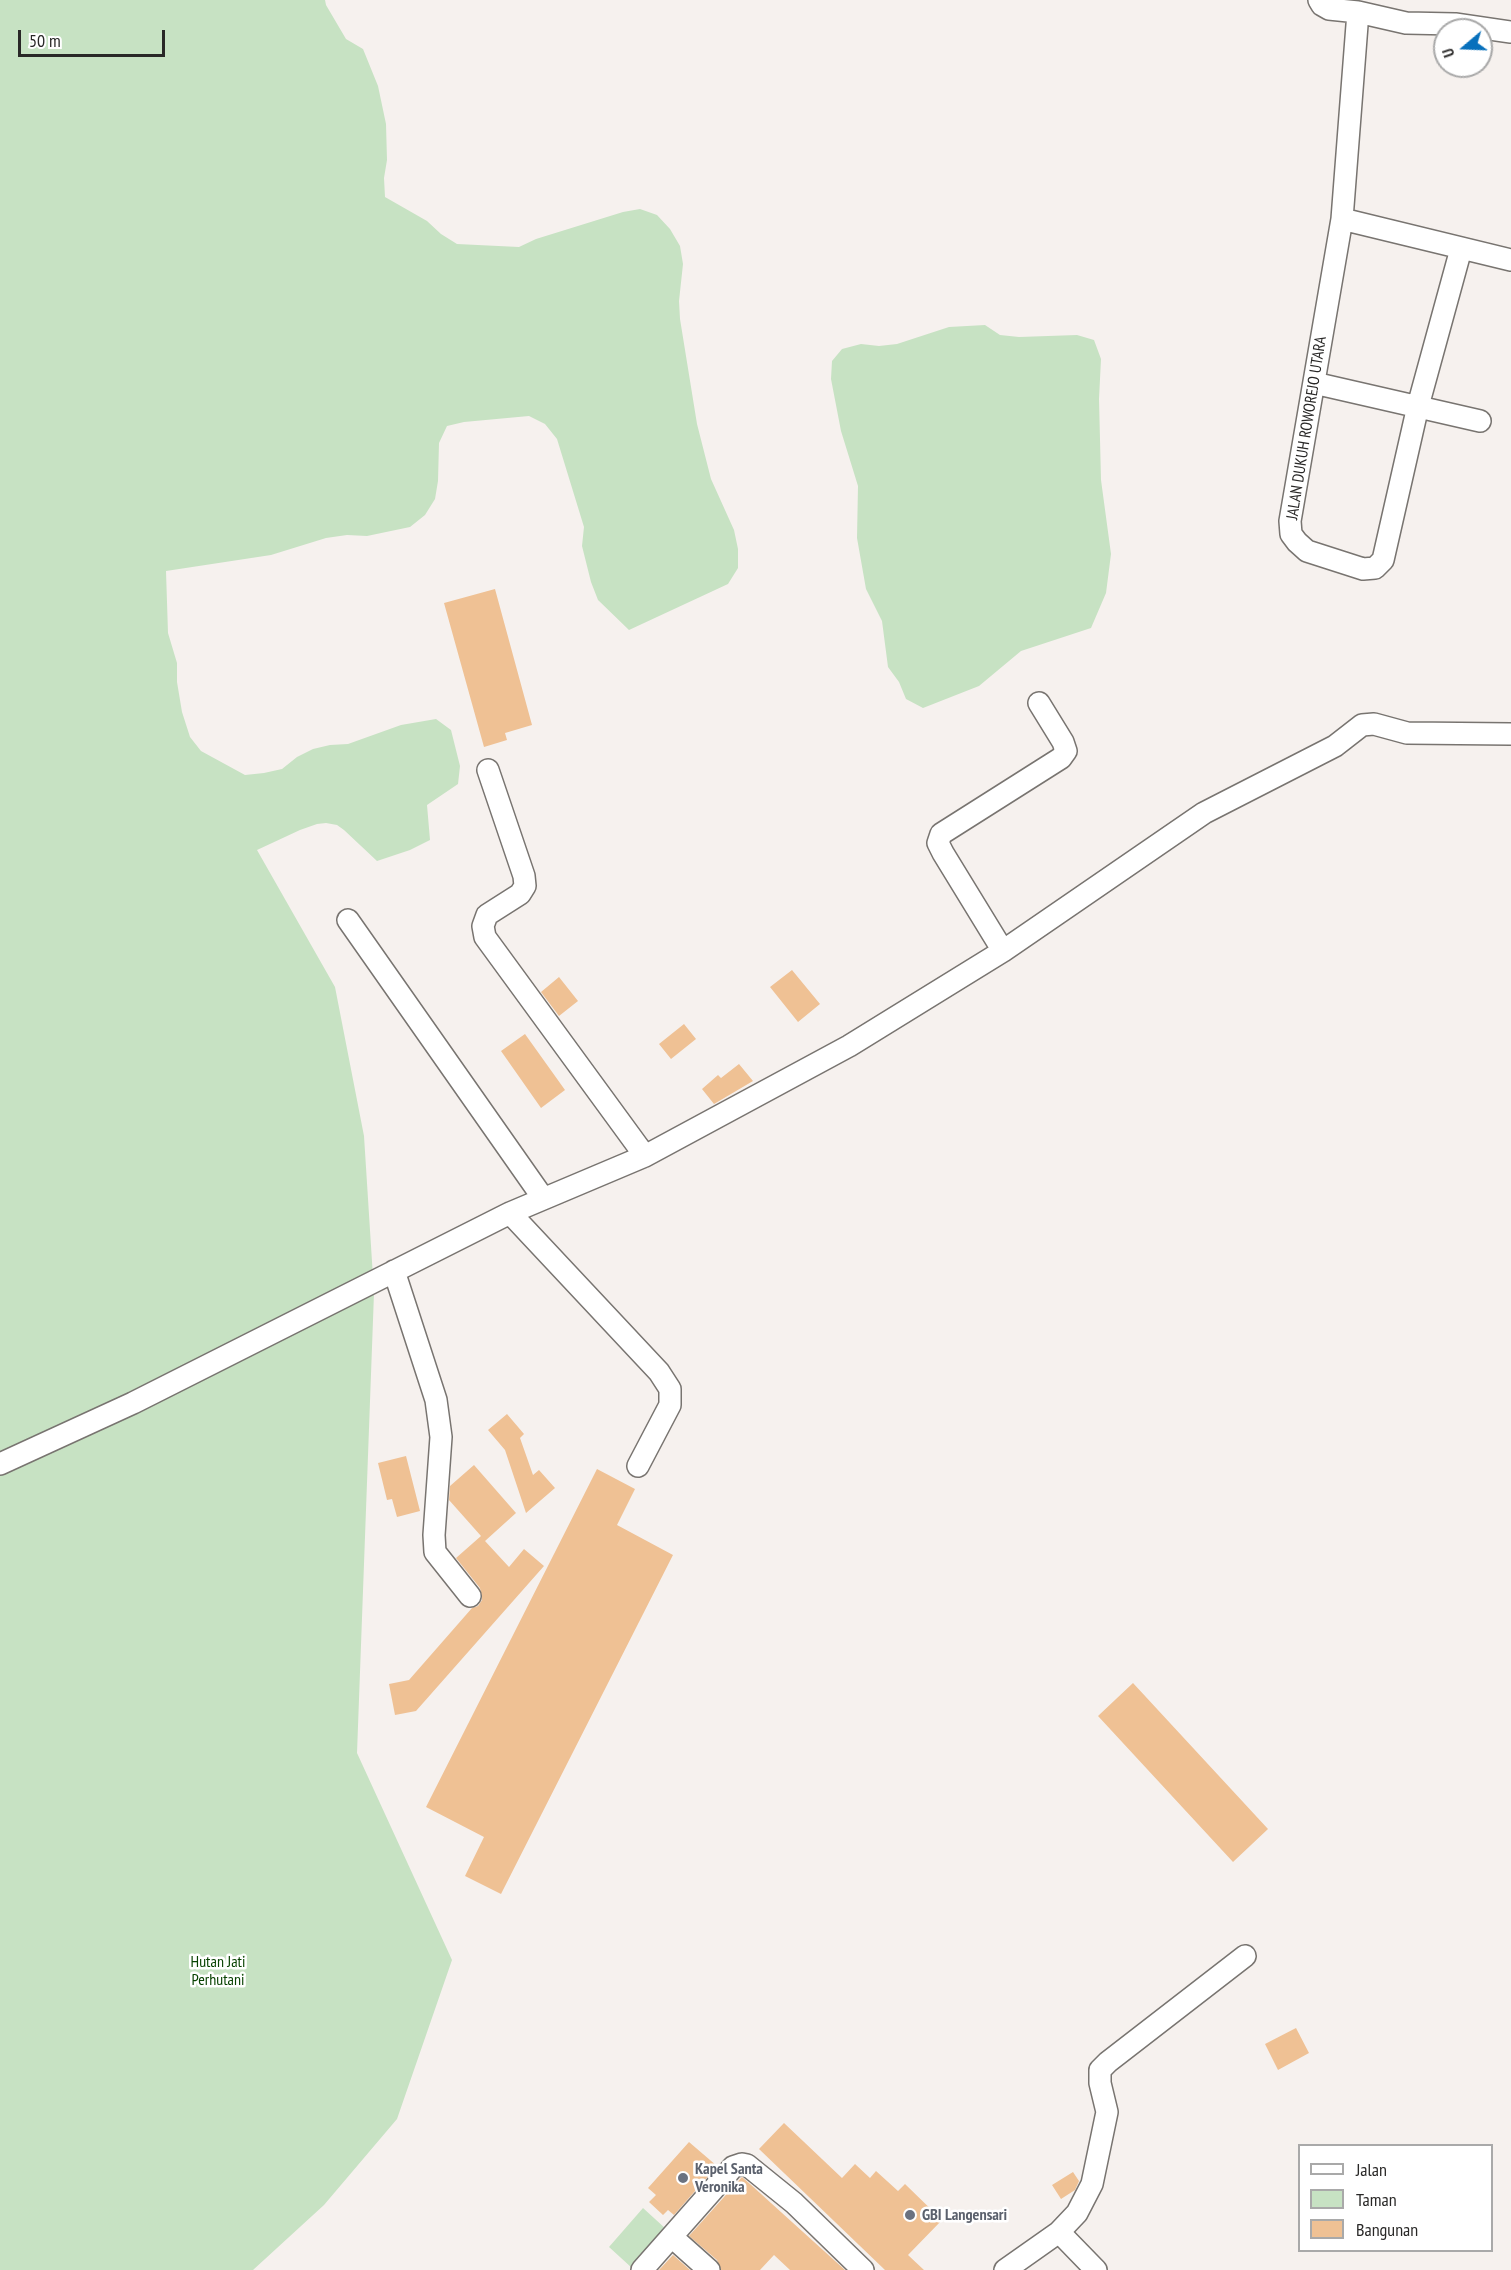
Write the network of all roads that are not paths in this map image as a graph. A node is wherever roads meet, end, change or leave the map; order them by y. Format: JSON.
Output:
{"nodes":[{"id":1,"x":1319,"y":0,"type":"edge"},
{"id":2,"x":1358,"y":12,"type":"junction"},
{"id":3,"x":1511,"y":32,"type":"edge"},
{"id":4,"x":1342,"y":219,"type":"junction"},
{"id":5,"x":1461,"y":249,"type":"junction"},
{"id":6,"x":1511,"y":260,"type":"edge"},
{"id":7,"x":1314,"y":383,"type":"junction"},
{"id":8,"x":1418,"y":406,"type":"junction"},
{"id":9,"x":1480,"y":421,"type":"dead end"},
{"id":10,"x":1039,"y":704,"type":"dead end"},
{"id":11,"x":1511,"y":734,"type":"edge"},
{"id":12,"x":488,"y":770,"type":"dead end"},
{"id":13,"x":348,"y":920,"type":"dead end"},
{"id":14,"x":1004,"y":951,"type":"junction"},
{"id":15,"x":645,"y":1156,"type":"junction"},
{"id":16,"x":543,"y":1198,"type":"junction"},
{"id":17,"x":510,"y":1213,"type":"junction"},
{"id":18,"x":394,"y":1271,"type":"junction"},
{"id":19,"x":0,"y":1464,"type":"edge"},
{"id":20,"x":638,"y":1466,"type":"dead end"},
{"id":21,"x":470,"y":1596,"type":"dead end"},
{"id":22,"x":1245,"y":1956,"type":"dead end"},
{"id":23,"x":1059,"y":2232,"type":"junction"},
{"id":24,"x":672,"y":2237,"type":"junction"},
{"id":25,"x":642,"y":2270,"type":"edge"},
{"id":26,"x":709,"y":2270,"type":"edge"},
{"id":27,"x":863,"y":2270,"type":"edge"},
{"id":28,"x":1005,"y":2270,"type":"edge"},
{"id":29,"x":1096,"y":2270,"type":"edge"}],
"edges":[{"from":1,"to":2,"type":"street"},
{"from":2,"to":3,"type":"street"},
{"from":2,"to":4,"type":"street","name":"JALAN DUKUH ROWOREJO UTARA"},
{"from":4,"to":5,"type":"street"},
{"from":4,"to":7,"type":"street","name":"JALAN DUKUH ROWOREJO UTARA"},
{"from":5,"to":6,"type":"street"},
{"from":5,"to":8,"type":"street","name":"JALAN DUKUH ROWOREJO UTARA"},
{"from":7,"to":8,"type":"street"},
{"from":7,"to":8,"type":"street","name":"JALAN DUKUH ROWOREJO UTARA"},
{"from":8,"to":9,"type":"street"},
{"from":10,"to":14,"type":"street"},
{"from":11,"to":14,"type":"street"},
{"from":12,"to":15,"type":"street"},
{"from":13,"to":16,"type":"street"},
{"from":14,"to":15,"type":"street"},
{"from":15,"to":16,"type":"street"},
{"from":16,"to":17,"type":"street"},
{"from":17,"to":18,"type":"street"},
{"from":17,"to":20,"type":"street"},
{"from":18,"to":19,"type":"street"},
{"from":18,"to":21,"type":"street"},
{"from":22,"to":23,"type":"street"},
{"from":23,"to":28,"type":"street"},
{"from":23,"to":29,"type":"street"},
{"from":24,"to":25,"type":"street"},
{"from":24,"to":26,"type":"street"},
{"from":24,"to":27,"type":"street"}]}
